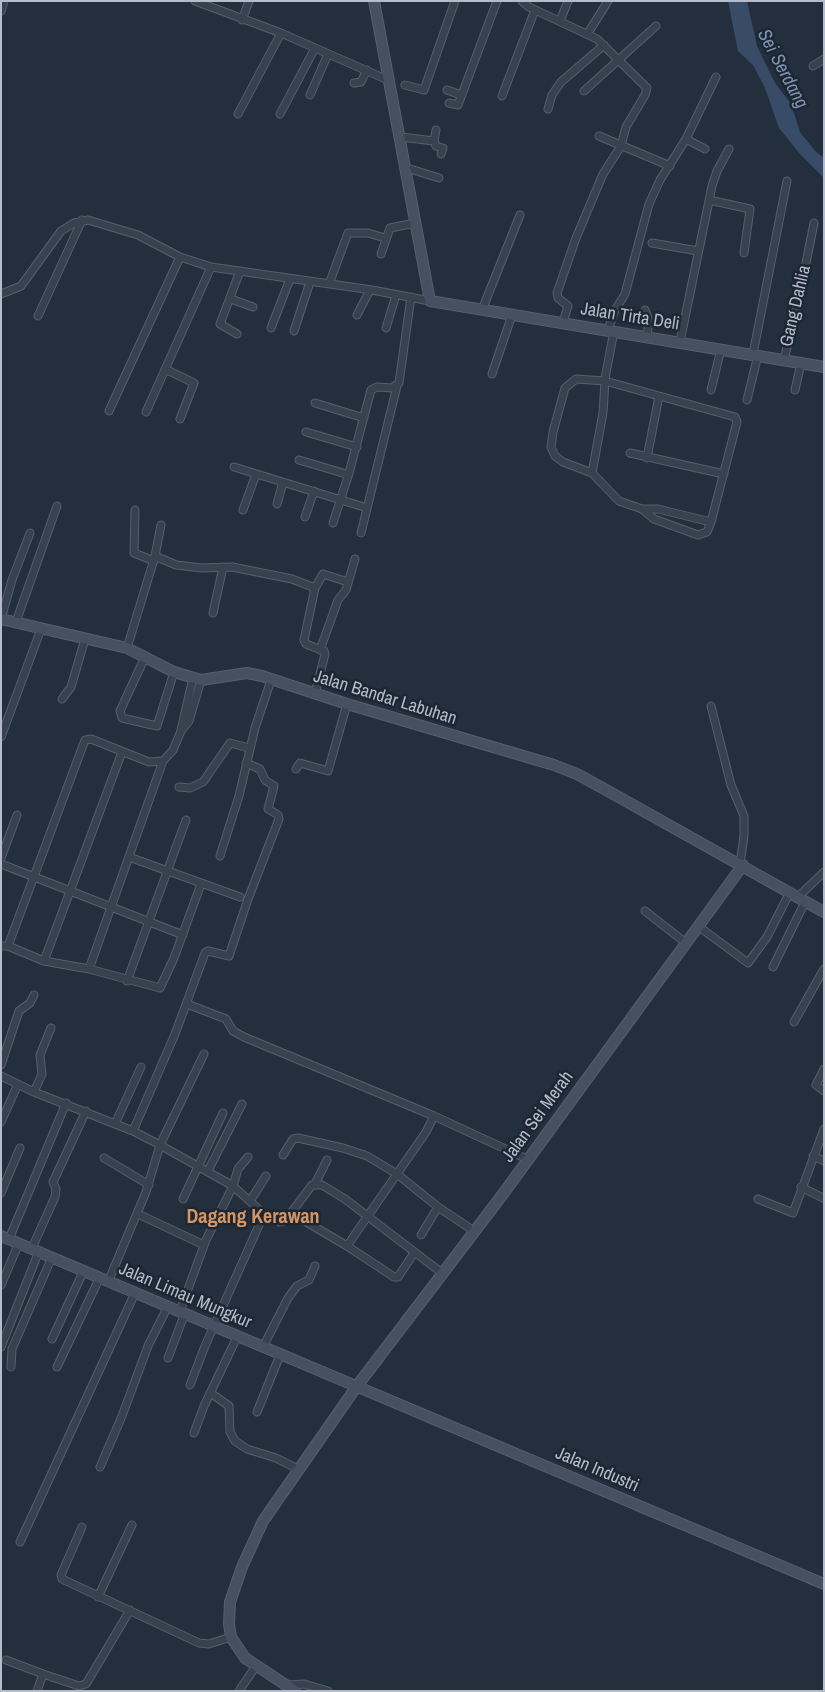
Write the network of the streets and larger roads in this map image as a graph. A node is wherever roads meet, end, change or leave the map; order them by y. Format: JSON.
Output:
{"nodes":[{"id":1,"x":4,"y":1,"type":"edge"},
{"id":2,"x":195,"y":1,"type":"edge"},
{"id":3,"x":249,"y":1,"type":"edge"},
{"id":4,"x":374,"y":1,"type":"edge"},
{"id":5,"x":456,"y":1,"type":"edge"},
{"id":6,"x":497,"y":1,"type":"edge"},
{"id":7,"x":522,"y":1,"type":"edge"},
{"id":8,"x":568,"y":1,"type":"edge"},
{"id":9,"x":608,"y":1,"type":"edge"},
{"id":10,"x":531,"y":6,"type":"edge"},
{"id":11,"x":1,"y":11,"type":"edge"},
{"id":12,"x":242,"y":20,"type":"junction"},
{"id":13,"x":560,"y":21,"type":"junction"},
{"id":14,"x":656,"y":26,"type":"dead end"},
{"id":15,"x":281,"y":33,"type":"junction"},
{"id":16,"x":588,"y":33,"type":"junction"},
{"id":17,"x":604,"y":44,"type":"junction"},
{"id":18,"x":315,"y":48,"type":"junction"},
{"id":19,"x":328,"y":54,"type":"junction"},
{"id":20,"x":618,"y":59,"type":"junction"},
{"id":21,"x":824,"y":59,"type":"edge"},
{"id":22,"x":813,"y":66,"type":"dead end"},
{"id":23,"x":367,"y":70,"type":"junction"},
{"id":24,"x":716,"y":77,"type":"dead end"},
{"id":25,"x":390,"y":81,"type":"junction"},
{"id":26,"x":354,"y":83,"type":"dead end"},
{"id":27,"x":405,"y":85,"type":"dead end"},
{"id":28,"x":447,"y":90,"type":"dead end"},
{"id":29,"x":584,"y":91,"type":"dead end"},
{"id":30,"x":310,"y":95,"type":"dead end"},
{"id":31,"x":462,"y":95,"type":"junction"},
{"id":32,"x":502,"y":96,"type":"dead end"},
{"id":33,"x":448,"y":103,"type":"dead end"},
{"id":34,"x":548,"y":109,"type":"dead end"},
{"id":35,"x":238,"y":114,"type":"dead end"},
{"id":36,"x":280,"y":114,"type":"dead end"},
{"id":37,"x":436,"y":130,"type":"dead end"},
{"id":38,"x":599,"y":136,"type":"dead end"},
{"id":39,"x":401,"y":137,"type":"junction"},
{"id":40,"x":434,"y":140,"type":"junction"},
{"id":41,"x":686,"y":140,"type":"junction"},
{"id":42,"x":621,"y":146,"type":"junction"},
{"id":43,"x":729,"y":148,"type":"dead end"},
{"id":44,"x":705,"y":149,"type":"dead end"},
{"id":45,"x":441,"y":154,"type":"dead end"},
{"id":46,"x":670,"y":166,"type":"junction"},
{"id":47,"x":407,"y":168,"type":"junction"},
{"id":48,"x":439,"y":178,"type":"dead end"},
{"id":49,"x":787,"y":181,"type":"dead end"},
{"id":50,"x":709,"y":200,"type":"junction"},
{"id":51,"x":520,"y":215,"type":"dead end"},
{"id":52,"x":82,"y":220,"type":"junction"},
{"id":53,"x":415,"y":223,"type":"junction"},
{"id":54,"x":814,"y":223,"type":"dead end"},
{"id":55,"x":385,"y":238,"type":"junction"},
{"id":56,"x":652,"y":243,"type":"dead end"},
{"id":57,"x":698,"y":251,"type":"junction"},
{"id":58,"x":744,"y":253,"type":"dead end"},
{"id":59,"x":381,"y":254,"type":"dead end"},
{"id":60,"x":180,"y":257,"type":"junction"},
{"id":61,"x":211,"y":267,"type":"junction"},
{"id":62,"x":240,"y":270,"type":"junction"},
{"id":63,"x":290,"y":279,"type":"junction"},
{"id":64,"x":310,"y":282,"type":"junction"},
{"id":65,"x":329,"y":284,"type":"junction"},
{"id":66,"x":370,"y":290,"type":"junction"},
{"id":67,"x":1,"y":294,"type":"edge"},
{"id":68,"x":396,"y":295,"type":"junction"},
{"id":69,"x":411,"y":297,"type":"junction"},
{"id":70,"x":231,"y":299,"type":"junction"},
{"id":71,"x":430,"y":301,"type":"junction"},
{"id":72,"x":254,"y":307,"type":"dead end"},
{"id":73,"x":482,"y":310,"type":"junction"},
{"id":74,"x":645,"y":310,"type":"dead end"},
{"id":75,"x":357,"y":315,"type":"dead end"},
{"id":76,"x":512,"y":315,"type":"junction"},
{"id":77,"x":38,"y":316,"type":"dead end"},
{"id":78,"x":563,"y":322,"type":"junction"},
{"id":79,"x":271,"y":328,"type":"dead end"},
{"id":80,"x":386,"y":328,"type":"dead end"},
{"id":81,"x":294,"y":331,"type":"dead end"},
{"id":82,"x":611,"y":331,"type":"junction"},
{"id":83,"x":236,"y":334,"type":"dead end"},
{"id":84,"x":647,"y":336,"type":"junction"},
{"id":85,"x":680,"y":342,"type":"junction"},
{"id":86,"x":721,"y":349,"type":"junction"},
{"id":87,"x":755,"y":355,"type":"junction"},
{"id":88,"x":784,"y":360,"type":"junction"},
{"id":89,"x":801,"y":363,"type":"junction"},
{"id":90,"x":824,"y":367,"type":"edge"},
{"id":91,"x":165,"y":370,"type":"junction"},
{"id":92,"x":492,"y":374,"type":"dead end"},
{"id":93,"x":605,"y":382,"type":"junction"},
{"id":94,"x":397,"y":386,"type":"junction"},
{"id":95,"x":711,"y":390,"type":"dead end"},
{"id":96,"x":795,"y":390,"type":"dead end"},
{"id":97,"x":659,"y":396,"type":"junction"},
{"id":98,"x":747,"y":400,"type":"dead end"},
{"id":99,"x":315,"y":403,"type":"dead end"},
{"id":100,"x":109,"y":411,"type":"dead end"},
{"id":101,"x":146,"y":412,"type":"dead end"},
{"id":102,"x":364,"y":418,"type":"junction"},
{"id":103,"x":180,"y":419,"type":"dead end"},
{"id":104,"x":306,"y":432,"type":"dead end"},
{"id":105,"x":357,"y":447,"type":"junction"},
{"id":106,"x":630,"y":453,"type":"dead end"},
{"id":107,"x":647,"y":458,"type":"junction"},
{"id":108,"x":299,"y":460,"type":"dead end"},
{"id":109,"x":234,"y":467,"type":"dead end"},
{"id":110,"x":349,"y":472,"type":"junction"},
{"id":111,"x":592,"y":473,"type":"junction"},
{"id":112,"x":256,"y":474,"type":"junction"},
{"id":113,"x":724,"y":474,"type":"junction"},
{"id":114,"x":283,"y":482,"type":"junction"},
{"id":115,"x":314,"y":491,"type":"junction"},
{"id":116,"x":340,"y":499,"type":"junction"},
{"id":117,"x":277,"y":504,"type":"dead end"},
{"id":118,"x":57,"y":506,"type":"dead end"},
{"id":119,"x":367,"y":508,"type":"junction"},
{"id":120,"x":642,"y":509,"type":"junction"},
{"id":121,"x":135,"y":510,"type":"dead end"},
{"id":122,"x":243,"y":510,"type":"dead end"},
{"id":123,"x":305,"y":517,"type":"dead end"},
{"id":124,"x":711,"y":522,"type":"junction"},
{"id":125,"x":333,"y":523,"type":"dead end"},
{"id":126,"x":161,"y":524,"type":"dead end"},
{"id":127,"x":30,"y":533,"type":"dead end"},
{"id":128,"x":361,"y":533,"type":"dead end"},
{"id":129,"x":155,"y":558,"type":"junction"},
{"id":130,"x":355,"y":559,"type":"dead end"},
{"id":131,"x":224,"y":567,"type":"junction"},
{"id":132,"x":348,"y":582,"type":"junction"},
{"id":133,"x":315,"y":588,"type":"junction"},
{"id":134,"x":213,"y":612,"type":"dead end"},
{"id":135,"x":1,"y":619,"type":"edge"},
{"id":136,"x":16,"y":622,"type":"junction"},
{"id":137,"x":41,"y":629,"type":"junction"},
{"id":138,"x":85,"y":639,"type":"junction"},
{"id":139,"x":127,"y":648,"type":"junction"},
{"id":140,"x":320,"y":650,"type":"junction"},
{"id":141,"x":145,"y":657,"type":"junction"},
{"id":142,"x":174,"y":672,"type":"junction"},
{"id":143,"x":197,"y":679,"type":"junction"},
{"id":144,"x":271,"y":680,"type":"junction"},
{"id":145,"x":315,"y":694,"type":"junction"},
{"id":146,"x":62,"y":699,"type":"dead end"},
{"id":147,"x":347,"y":704,"type":"junction"},
{"id":148,"x":711,"y":706,"type":"dead end"},
{"id":149,"x":1,"y":737,"type":"edge"},
{"id":150,"x":250,"y":748,"type":"junction"},
{"id":151,"x":122,"y":752,"type":"junction"},
{"id":152,"x":163,"y":761,"type":"junction"},
{"id":153,"x":246,"y":763,"type":"junction"},
{"id":154,"x":296,"y":769,"type":"dead end"},
{"id":155,"x":179,"y":787,"type":"dead end"},
{"id":156,"x":17,"y":816,"type":"dead end"},
{"id":157,"x":186,"y":820,"type":"dead end"},
{"id":158,"x":220,"y":856,"type":"dead end"},
{"id":159,"x":129,"y":857,"type":"junction"},
{"id":160,"x":1,"y":858,"type":"edge"},
{"id":161,"x":1,"y":864,"type":"edge"},
{"id":162,"x":742,"y":864,"type":"junction"},
{"id":163,"x":166,"y":871,"type":"junction"},
{"id":164,"x":824,"y":872,"type":"edge"},
{"id":165,"x":33,"y":875,"type":"junction"},
{"id":166,"x":201,"y":884,"type":"junction"},
{"id":167,"x":72,"y":890,"type":"junction"},
{"id":168,"x":240,"y":897,"type":"dead end"},
{"id":169,"x":798,"y":897,"type":"junction"},
{"id":170,"x":111,"y":907,"type":"junction"},
{"id":171,"x":645,"y":911,"type":"dead end"},
{"id":172,"x":824,"y":912,"type":"edge"},
{"id":173,"x":148,"y":922,"type":"junction"},
{"id":174,"x":698,"y":926,"type":"junction"},
{"id":175,"x":183,"y":935,"type":"junction"},
{"id":176,"x":686,"y":943,"type":"junction"},
{"id":177,"x":5,"y":946,"type":"edge"},
{"id":178,"x":44,"y":961,"type":"junction"},
{"id":179,"x":773,"y":967,"type":"dead end"},
{"id":180,"x":89,"y":969,"type":"junction"},
{"id":181,"x":824,"y":969,"type":"edge"},
{"id":182,"x":127,"y":981,"type":"junction"},
{"id":183,"x":34,"y":996,"type":"dead end"},
{"id":184,"x":187,"y":1004,"type":"junction"},
{"id":185,"x":794,"y":1022,"type":"dead end"},
{"id":186,"x":51,"y":1028,"type":"dead end"},
{"id":187,"x":204,"y":1054,"type":"dead end"},
{"id":188,"x":1,"y":1065,"type":"edge"},
{"id":189,"x":141,"y":1067,"type":"dead end"},
{"id":190,"x":824,"y":1069,"type":"edge"},
{"id":191,"x":1,"y":1076,"type":"edge"},
{"id":192,"x":18,"y":1084,"type":"junction"},
{"id":193,"x":824,"y":1091,"type":"edge"},
{"id":194,"x":34,"y":1092,"type":"junction"},
{"id":195,"x":66,"y":1103,"type":"junction"},
{"id":196,"x":242,"y":1104,"type":"dead end"},
{"id":197,"x":86,"y":1111,"type":"junction"},
{"id":198,"x":223,"y":1113,"type":"dead end"},
{"id":199,"x":434,"y":1116,"type":"junction"},
{"id":200,"x":1,"y":1122,"type":"edge"},
{"id":201,"x":115,"y":1124,"type":"junction"},
{"id":202,"x":824,"y":1129,"type":"edge"},
{"id":203,"x":133,"y":1132,"type":"junction"},
{"id":204,"x":160,"y":1145,"type":"junction"},
{"id":205,"x":20,"y":1148,"type":"dead end"},
{"id":206,"x":282,"y":1155,"type":"dead end"},
{"id":207,"x":248,"y":1156,"type":"dead end"},
{"id":208,"x":813,"y":1156,"type":"junction"},
{"id":209,"x":104,"y":1158,"type":"dead end"},
{"id":210,"x":527,"y":1159,"type":"junction"},
{"id":211,"x":327,"y":1160,"type":"dead end"},
{"id":212,"x":824,"y":1161,"type":"edge"},
{"id":213,"x":199,"y":1166,"type":"junction"},
{"id":214,"x":208,"y":1171,"type":"junction"},
{"id":215,"x":397,"y":1174,"type":"junction"},
{"id":216,"x":266,"y":1176,"type":"dead end"},
{"id":217,"x":315,"y":1184,"type":"junction"},
{"id":218,"x":149,"y":1185,"type":"junction"},
{"id":219,"x":233,"y":1186,"type":"junction"},
{"id":220,"x":801,"y":1187,"type":"junction"},
{"id":221,"x":1,"y":1193,"type":"edge"},
{"id":222,"x":824,"y":1198,"type":"edge"},
{"id":223,"x":183,"y":1199,"type":"dead end"},
{"id":224,"x":758,"y":1199,"type":"dead end"},
{"id":225,"x":250,"y":1201,"type":"junction"},
{"id":226,"x":438,"y":1207,"type":"junction"},
{"id":227,"x":291,"y":1213,"type":"junction"},
{"id":228,"x":138,"y":1214,"type":"junction"},
{"id":229,"x":264,"y":1214,"type":"junction"},
{"id":230,"x":366,"y":1216,"type":"junction"},
{"id":231,"x":474,"y":1231,"type":"junction"},
{"id":232,"x":421,"y":1235,"type":"dead end"},
{"id":233,"x":5,"y":1237,"type":"edge"},
{"id":234,"x":19,"y":1243,"type":"junction"},
{"id":235,"x":204,"y":1244,"type":"junction"},
{"id":236,"x":347,"y":1246,"type":"junction"},
{"id":237,"x":36,"y":1250,"type":"junction"},
{"id":238,"x":414,"y":1253,"type":"junction"},
{"id":239,"x":52,"y":1257,"type":"junction"},
{"id":240,"x":316,"y":1266,"type":"dead end"},
{"id":241,"x":84,"y":1270,"type":"junction"},
{"id":242,"x":442,"y":1273,"type":"junction"},
{"id":243,"x":104,"y":1279,"type":"junction"},
{"id":244,"x":1,"y":1285,"type":"edge"},
{"id":245,"x":135,"y":1293,"type":"junction"},
{"id":246,"x":168,"y":1306,"type":"junction"},
{"id":247,"x":183,"y":1312,"type":"junction"},
{"id":248,"x":215,"y":1326,"type":"junction"},
{"id":249,"x":238,"y":1335,"type":"junction"},
{"id":250,"x":52,"y":1339,"type":"dead end"},
{"id":251,"x":1,"y":1347,"type":"edge"},
{"id":252,"x":263,"y":1347,"type":"junction"},
{"id":253,"x":280,"y":1355,"type":"junction"},
{"id":254,"x":168,"y":1358,"type":"dead end"},
{"id":255,"x":12,"y":1367,"type":"dead end"},
{"id":256,"x":57,"y":1367,"type":"dead end"},
{"id":257,"x":190,"y":1385,"type":"dead end"},
{"id":258,"x":357,"y":1386,"type":"junction"},
{"id":259,"x":212,"y":1394,"type":"junction"},
{"id":260,"x":257,"y":1412,"type":"dead end"},
{"id":261,"x":194,"y":1433,"type":"dead end"},
{"id":262,"x":100,"y":1467,"type":"dead end"},
{"id":263,"x":298,"y":1469,"type":"junction"},
{"id":264,"x":132,"y":1525,"type":"dead end"},
{"id":265,"x":82,"y":1528,"type":"dead end"},
{"id":266,"x":20,"y":1542,"type":"dead end"},
{"id":267,"x":824,"y":1584,"type":"edge"},
{"id":268,"x":98,"y":1597,"type":"junction"},
{"id":269,"x":130,"y":1610,"type":"junction"},
{"id":270,"x":231,"y":1637,"type":"junction"},
{"id":271,"x":6,"y":1660,"type":"dead end"},
{"id":272,"x":256,"y":1666,"type":"junction"},
{"id":273,"x":43,"y":1674,"type":"junction"},
{"id":274,"x":292,"y":1688,"type":"edge"},
{"id":275,"x":38,"y":1691,"type":"edge"},
{"id":276,"x":239,"y":1691,"type":"edge"},
{"id":277,"x":328,"y":1691,"type":"edge"}],
"edges":[{"from":1,"to":11,"type":"street"},
{"from":2,"to":12,"type":"street"},
{"from":3,"to":12,"type":"street"},
{"from":4,"to":25,"type":"street"},
{"from":5,"to":27,"type":"street"},
{"from":6,"to":31,"type":"street"},
{"from":7,"to":10,"type":"street"},
{"from":8,"to":13,"type":"street"},
{"from":9,"to":16,"type":"street"},
{"from":10,"to":13,"type":"street"},
{"from":10,"to":32,"type":"street"},
{"from":12,"to":15,"type":"street"},
{"from":13,"to":16,"type":"street"},
{"from":14,"to":20,"type":"street"},
{"from":15,"to":18,"type":"street"},
{"from":15,"to":35,"type":"street"},
{"from":16,"to":17,"type":"street"},
{"from":17,"to":20,"type":"street"},
{"from":17,"to":34,"type":"street"},
{"from":18,"to":19,"type":"street"},
{"from":18,"to":36,"type":"street"},
{"from":19,"to":23,"type":"street"},
{"from":19,"to":30,"type":"street"},
{"from":20,"to":29,"type":"street"},
{"from":20,"to":42,"type":"street"},
{"from":21,"to":22,"type":"street"},
{"from":23,"to":25,"type":"street"},
{"from":23,"to":26,"type":"street"},
{"from":24,"to":41,"type":"street"},
{"from":25,"to":39,"type":"street"},
{"from":28,"to":31,"type":"street"},
{"from":31,"to":33,"type":"street"},
{"from":37,"to":40,"type":"street"},
{"from":38,"to":42,"type":"street"},
{"from":39,"to":40,"type":"street"},
{"from":39,"to":47,"type":"street"},
{"from":40,"to":45,"type":"street"},
{"from":41,"to":44,"type":"street"},
{"from":41,"to":46,"type":"street"},
{"from":42,"to":46,"type":"street"},
{"from":42,"to":78,"type":"street"},
{"from":43,"to":50,"type":"street"},
{"from":46,"to":82,"type":"street"},
{"from":47,"to":48,"type":"street"},
{"from":47,"to":53,"type":"street"},
{"from":49,"to":87,"type":"street"},
{"from":50,"to":57,"type":"street"},
{"from":50,"to":58,"type":"street"},
{"from":51,"to":73,"type":"street"},
{"from":52,"to":60,"type":"street"},
{"from":52,"to":67,"type":"street"},
{"from":52,"to":77,"type":"street"},
{"from":53,"to":55,"type":"street"},
{"from":53,"to":71,"type":"street"},
{"from":54,"to":88,"type":"street","name":"Gang Dahlia"},
{"from":55,"to":59,"type":"street"},
{"from":55,"to":65,"type":"street"},
{"from":56,"to":57,"type":"street"},
{"from":57,"to":85,"type":"street"},
{"from":60,"to":61,"type":"street"},
{"from":60,"to":100,"type":"street"},
{"from":61,"to":62,"type":"street"},
{"from":61,"to":91,"type":"street"},
{"from":62,"to":63,"type":"street"},
{"from":62,"to":70,"type":"street"},
{"from":63,"to":64,"type":"street"},
{"from":63,"to":79,"type":"street"},
{"from":64,"to":65,"type":"street"},
{"from":64,"to":81,"type":"street"},
{"from":65,"to":66,"type":"street"},
{"from":66,"to":68,"type":"street"},
{"from":66,"to":75,"type":"street"},
{"from":68,"to":69,"type":"street"},
{"from":68,"to":80,"type":"street"},
{"from":69,"to":71,"type":"street"},
{"from":69,"to":94,"type":"street"},
{"from":70,"to":72,"type":"street"},
{"from":70,"to":83,"type":"street"},
{"from":71,"to":73,"type":"street","name":"Jalan Tirta Deli"},
{"from":73,"to":76,"type":"street","name":"Jalan Tirta Deli"},
{"from":74,"to":84,"type":"street"},
{"from":76,"to":78,"type":"street","name":"Jalan Tirta Deli"},
{"from":76,"to":92,"type":"street"},
{"from":78,"to":82,"type":"street","name":"Jalan Tirta Deli"},
{"from":82,"to":84,"type":"street","name":"Jalan Tirta Deli"},
{"from":82,"to":93,"type":"street"},
{"from":84,"to":85,"type":"street","name":"Jalan Tirta Deli"},
{"from":85,"to":86,"type":"street","name":"Jalan Tirta Deli"},
{"from":86,"to":87,"type":"street","name":"Jalan Tirta Deli"},
{"from":86,"to":95,"type":"street"},
{"from":87,"to":88,"type":"street","name":"Jalan Tirta Deli"},
{"from":87,"to":98,"type":"street"},
{"from":88,"to":89,"type":"street","name":"Jalan Tirta Deli"},
{"from":89,"to":90,"type":"street","name":"Jalan Tirta Deli"},
{"from":89,"to":96,"type":"street"},
{"from":91,"to":101,"type":"street"},
{"from":91,"to":103,"type":"street"},
{"from":93,"to":97,"type":"street"},
{"from":93,"to":111,"type":"street"},
{"from":93,"to":111,"type":"street"},
{"from":94,"to":102,"type":"street"},
{"from":94,"to":119,"type":"street"},
{"from":97,"to":107,"type":"street"},
{"from":97,"to":113,"type":"street"},
{"from":99,"to":102,"type":"street"},
{"from":102,"to":105,"type":"street"},
{"from":104,"to":105,"type":"street"},
{"from":105,"to":110,"type":"street"},
{"from":106,"to":107,"type":"street"},
{"from":107,"to":113,"type":"street"},
{"from":108,"to":110,"type":"street"},
{"from":109,"to":112,"type":"street"},
{"from":110,"to":116,"type":"street"},
{"from":111,"to":120,"type":"street"},
{"from":112,"to":114,"type":"street"},
{"from":112,"to":122,"type":"street"},
{"from":113,"to":124,"type":"street"},
{"from":114,"to":115,"type":"street"},
{"from":114,"to":117,"type":"street"},
{"from":115,"to":116,"type":"street"},
{"from":115,"to":123,"type":"street"},
{"from":116,"to":119,"type":"street"},
{"from":116,"to":125,"type":"street"},
{"from":118,"to":136,"type":"street"},
{"from":119,"to":128,"type":"street"},
{"from":120,"to":124,"type":"street"},
{"from":120,"to":124,"type":"street"},
{"from":121,"to":129,"type":"street"},
{"from":126,"to":129,"type":"street"},
{"from":127,"to":135,"type":"street"},
{"from":129,"to":131,"type":"street"},
{"from":129,"to":139,"type":"street"},
{"from":130,"to":132,"type":"street"},
{"from":131,"to":133,"type":"street"},
{"from":131,"to":134,"type":"street"},
{"from":132,"to":133,"type":"street"},
{"from":132,"to":140,"type":"street"},
{"from":133,"to":140,"type":"street"},
{"from":135,"to":136,"type":"street","name":"Jalan Bandar Labuhan"},
{"from":136,"to":137,"type":"street","name":"Jalan Bandar Labuhan"},
{"from":137,"to":138,"type":"street","name":"Jalan Bandar Labuhan"},
{"from":137,"to":149,"type":"street"},
{"from":138,"to":139,"type":"street","name":"Jalan Bandar Labuhan"},
{"from":138,"to":146,"type":"street"},
{"from":139,"to":141,"type":"street","name":"Jalan Bandar Labuhan"},
{"from":140,"to":145,"type":"street"},
{"from":141,"to":142,"type":"street","name":"Jalan Bandar Labuhan"},
{"from":141,"to":142,"type":"street"},
{"from":142,"to":143,"type":"street","name":"Jalan Bandar Labuhan"},
{"from":143,"to":144,"type":"street","name":"Jalan Bandar Labuhan"},
{"from":143,"to":152,"type":"street"},
{"from":144,"to":145,"type":"street","name":"Jalan Bandar Labuhan"},
{"from":144,"to":150,"type":"street"},
{"from":145,"to":147,"type":"street","name":"Jalan Bandar Labuhan"},
{"from":147,"to":154,"type":"street"},
{"from":147,"to":162,"type":"street","name":"Jalan Bandar Labuhan"},
{"from":148,"to":162,"type":"street"},
{"from":150,"to":153,"type":"street"},
{"from":150,"to":155,"type":"street"},
{"from":151,"to":152,"type":"street"},
{"from":151,"to":165,"type":"street"},
{"from":151,"to":167,"type":"street"},
{"from":152,"to":159,"type":"street"},
{"from":153,"to":158,"type":"street"},
{"from":153,"to":184,"type":"street"},
{"from":156,"to":160,"type":"street"},
{"from":157,"to":163,"type":"street"},
{"from":159,"to":163,"type":"street"},
{"from":159,"to":170,"type":"street"},
{"from":161,"to":165,"type":"street"},
{"from":162,"to":169,"type":"street","name":"Jalan Bandar Labuhan"},
{"from":162,"to":174,"type":"street","name":"Jalan Sei Merah"},
{"from":163,"to":166,"type":"street"},
{"from":163,"to":173,"type":"street"},
{"from":164,"to":169,"type":"street"},
{"from":165,"to":167,"type":"street"},
{"from":165,"to":177,"type":"street"},
{"from":166,"to":168,"type":"street"},
{"from":166,"to":175,"type":"street"},
{"from":167,"to":170,"type":"street"},
{"from":167,"to":178,"type":"street"},
{"from":169,"to":172,"type":"street","name":"Jalan Bandar Labuhan"},
{"from":169,"to":174,"type":"street"},
{"from":169,"to":179,"type":"street"},
{"from":170,"to":173,"type":"street"},
{"from":170,"to":180,"type":"street"},
{"from":171,"to":176,"type":"street"},
{"from":173,"to":175,"type":"street"},
{"from":173,"to":182,"type":"street"},
{"from":174,"to":176,"type":"street","name":"Jalan Sei Merah"},
{"from":175,"to":182,"type":"street"},
{"from":176,"to":210,"type":"street","name":"Jalan Sei Merah"},
{"from":177,"to":178,"type":"street"},
{"from":178,"to":180,"type":"street"},
{"from":180,"to":182,"type":"street"},
{"from":181,"to":185,"type":"street"},
{"from":183,"to":188,"type":"street"},
{"from":184,"to":199,"type":"street"},
{"from":184,"to":203,"type":"street"},
{"from":186,"to":194,"type":"street"},
{"from":187,"to":204,"type":"street"},
{"from":189,"to":201,"type":"street"},
{"from":190,"to":193,"type":"street"},
{"from":191,"to":192,"type":"street"},
{"from":192,"to":194,"type":"street"},
{"from":192,"to":200,"type":"street"},
{"from":194,"to":195,"type":"street"},
{"from":195,"to":197,"type":"street"},
{"from":195,"to":233,"type":"street"},
{"from":196,"to":214,"type":"street"},
{"from":197,"to":201,"type":"street"},
{"from":197,"to":237,"type":"street"},
{"from":198,"to":213,"type":"street"},
{"from":199,"to":210,"type":"street"},
{"from":199,"to":215,"type":"street"},
{"from":201,"to":203,"type":"street"},
{"from":202,"to":208,"type":"street"},
{"from":203,"to":204,"type":"street"},
{"from":204,"to":213,"type":"street"},
{"from":204,"to":218,"type":"street"},
{"from":205,"to":221,"type":"street"},
{"from":206,"to":215,"type":"street"},
{"from":207,"to":219,"type":"street"},
{"from":208,"to":212,"type":"street"},
{"from":208,"to":220,"type":"street"},
{"from":209,"to":218,"type":"street"},
{"from":210,"to":231,"type":"street","name":"Jalan Sei Merah"},
{"from":211,"to":217,"type":"street"},
{"from":213,"to":214,"type":"street"},
{"from":213,"to":223,"type":"street"},
{"from":214,"to":219,"type":"street"},
{"from":215,"to":226,"type":"street"},
{"from":215,"to":230,"type":"street"},
{"from":216,"to":225,"type":"street"},
{"from":217,"to":227,"type":"street"},
{"from":217,"to":230,"type":"street"},
{"from":218,"to":228,"type":"street"},
{"from":219,"to":225,"type":"street"},
{"from":219,"to":235,"type":"street"},
{"from":220,"to":222,"type":"street"},
{"from":220,"to":224,"type":"street"},
{"from":225,"to":229,"type":"street"},
{"from":226,"to":231,"type":"street"},
{"from":226,"to":232,"type":"street"},
{"from":227,"to":229,"type":"street"},
{"from":227,"to":236,"type":"street"},
{"from":228,"to":235,"type":"street"},
{"from":228,"to":243,"type":"street"},
{"from":229,"to":248,"type":"street"},
{"from":230,"to":236,"type":"street"},
{"from":230,"to":238,"type":"street"},
{"from":231,"to":242,"type":"street","name":"Jalan Sei Merah"},
{"from":233,"to":234,"type":"street","name":"Jalan Limau Mungkur"},
{"from":234,"to":237,"type":"street","name":"Jalan Limau Mungkur"},
{"from":234,"to":244,"type":"street"},
{"from":235,"to":247,"type":"street"},
{"from":236,"to":238,"type":"street"},
{"from":237,"to":239,"type":"street","name":"Jalan Limau Mungkur"},
{"from":237,"to":251,"type":"street"},
{"from":238,"to":242,"type":"street"},
{"from":239,"to":241,"type":"street","name":"Jalan Limau Mungkur"},
{"from":239,"to":255,"type":"street"},
{"from":240,"to":252,"type":"street"},
{"from":241,"to":243,"type":"street","name":"Jalan Limau Mungkur"},
{"from":241,"to":250,"type":"street"},
{"from":242,"to":258,"type":"street","name":"Jalan Sei Merah"},
{"from":243,"to":245,"type":"street","name":"Jalan Limau Mungkur"},
{"from":243,"to":256,"type":"street"},
{"from":245,"to":246,"type":"street","name":"Jalan Limau Mungkur"},
{"from":245,"to":266,"type":"street"},
{"from":246,"to":247,"type":"street","name":"Jalan Limau Mungkur"},
{"from":246,"to":262,"type":"street"},
{"from":247,"to":248,"type":"street","name":"Jalan Limau Mungkur"},
{"from":247,"to":254,"type":"street"},
{"from":248,"to":249,"type":"street","name":"Jalan Limau Mungkur"},
{"from":248,"to":257,"type":"street"},
{"from":249,"to":252,"type":"street","name":"Jalan Limau Mungkur"},
{"from":249,"to":259,"type":"street"},
{"from":252,"to":253,"type":"street","name":"Jalan Limau Mungkur"},
{"from":253,"to":258,"type":"street","name":"Jalan Limau Mungkur"},
{"from":253,"to":260,"type":"street"},
{"from":258,"to":263,"type":"street","name":"Jalan Sei Merah"},
{"from":258,"to":267,"type":"street","name":"Jalan Industri"},
{"from":259,"to":261,"type":"street"},
{"from":259,"to":263,"type":"street"},
{"from":263,"to":270,"type":"street","name":"Jalan Sei Merah"},
{"from":264,"to":268,"type":"street"},
{"from":265,"to":268,"type":"street"},
{"from":268,"to":269,"type":"street"},
{"from":269,"to":270,"type":"street"},
{"from":269,"to":273,"type":"street"},
{"from":270,"to":272,"type":"street"},
{"from":271,"to":273,"type":"street"},
{"from":272,"to":274,"type":"street"},
{"from":272,"to":276,"type":"street"},
{"from":273,"to":275,"type":"street"},
{"from":274,"to":277,"type":"street"}]}
